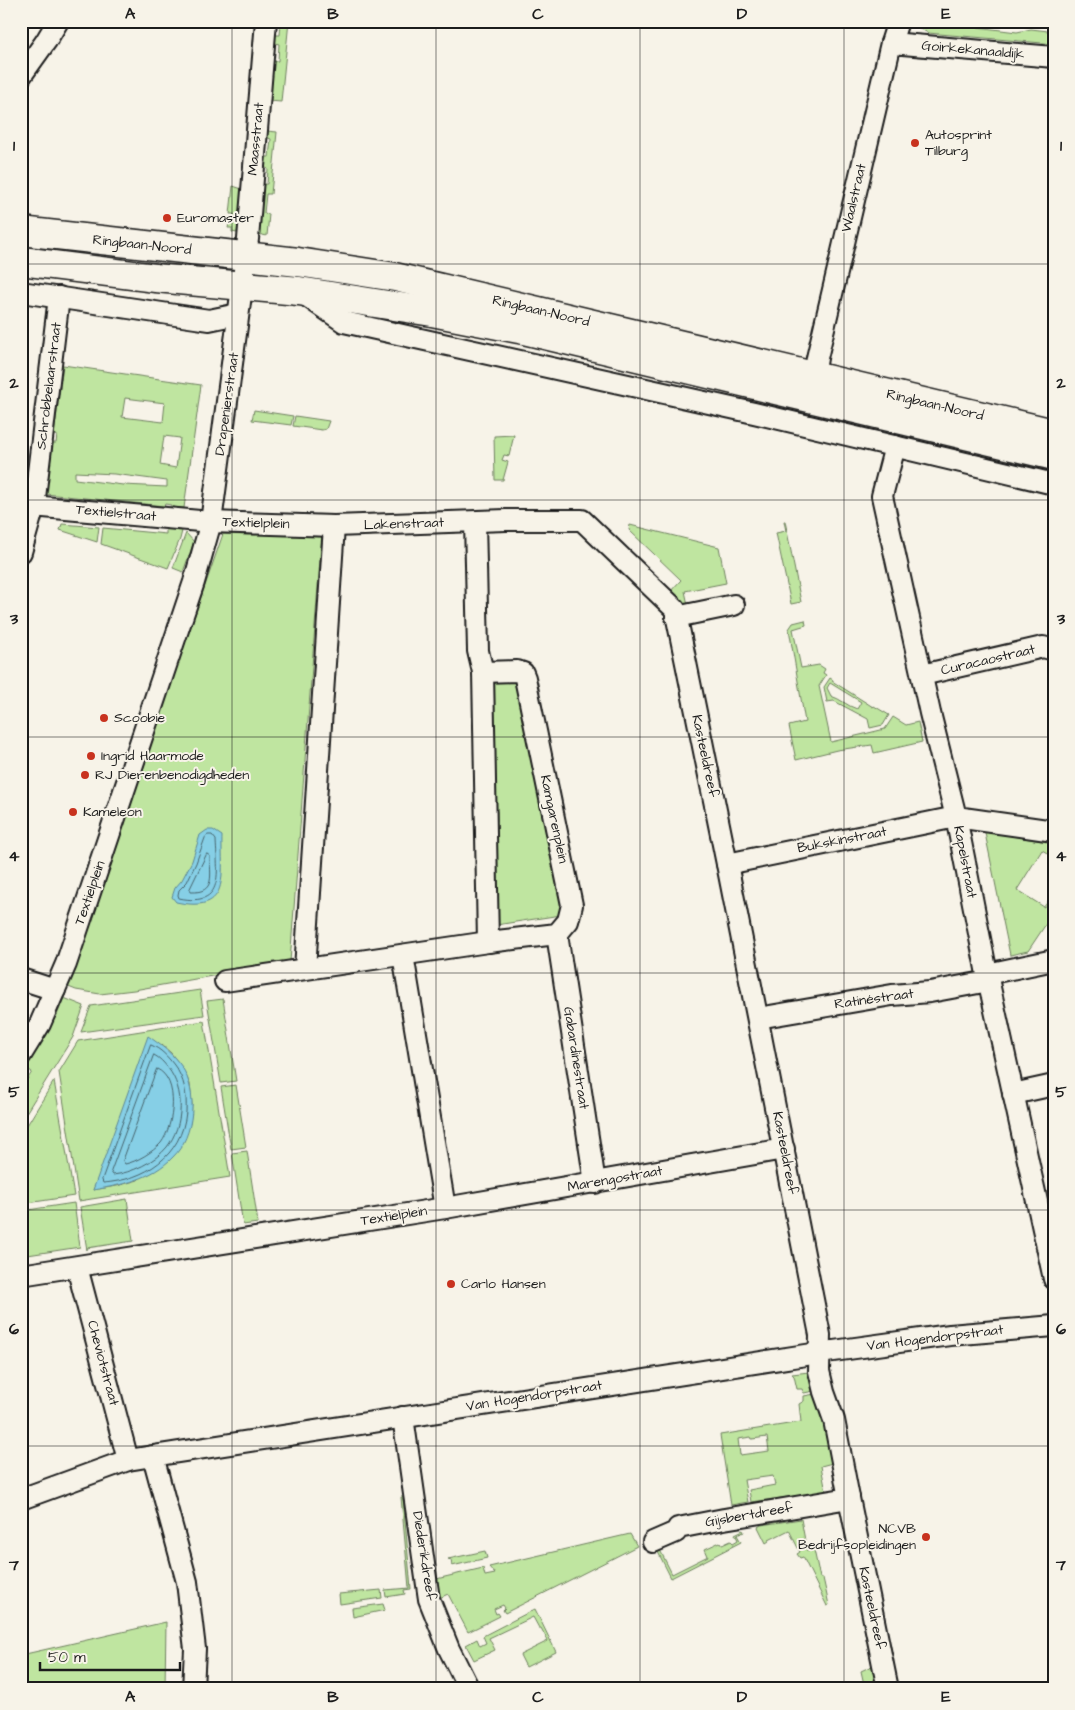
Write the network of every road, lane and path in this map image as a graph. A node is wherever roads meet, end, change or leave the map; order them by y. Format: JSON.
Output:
{"nodes":[{"id":1,"x":58,"y":21,"type":"edge"},
{"id":2,"x":266,"y":21,"type":"edge"},
{"id":3,"x":898,"y":21,"type":"edge"},
{"id":4,"x":891,"y":43,"type":"junction"},
{"id":5,"x":1054,"y":57,"type":"edge"},
{"id":6,"x":21,"y":76,"type":"edge"},
{"id":7,"x":21,"y":231,"type":"edge"},
{"id":8,"x":246,"y":256,"type":"junction"},
{"id":9,"x":21,"y":261,"type":"edge"},
{"id":10,"x":242,"y":286,"type":"junction"},
{"id":11,"x":299,"y":290,"type":"junction"},
{"id":12,"x":21,"y":292,"type":"edge"},
{"id":13,"x":59,"y":297,"type":"junction"},
{"id":14,"x":238,"y":314,"type":"junction"},
{"id":15,"x":814,"y":376,"type":"junction"},
{"id":16,"x":1054,"y":433,"type":"edge"},
{"id":17,"x":895,"y":446,"type":"junction"},
{"id":18,"x":1054,"y":456,"type":"edge"},
{"id":19,"x":1054,"y":484,"type":"edge"},
{"id":20,"x":28,"y":505,"type":"edge"},
{"id":21,"x":211,"y":522,"type":"junction"},
{"id":22,"x":475,"y":522,"type":"junction"},
{"id":23,"x":334,"y":526,"type":"junction"},
{"id":24,"x":21,"y":552,"type":"edge"},
{"id":25,"x":734,"y":605,"type":"dead end"},
{"id":26,"x":678,"y":625,"type":"junction"},
{"id":27,"x":1054,"y":650,"type":"edge"},
{"id":28,"x":483,"y":672,"type":"junction"},
{"id":29,"x":922,"y":675,"type":"junction"},
{"id":30,"x":956,"y":818,"type":"junction"},
{"id":31,"x":1054,"y":831,"type":"edge"},
{"id":32,"x":728,"y":864,"type":"junction"},
{"id":33,"x":557,"y":934,"type":"junction"},
{"id":34,"x":488,"y":942,"type":"junction"},
{"id":35,"x":403,"y":955,"type":"junction"},
{"id":36,"x":1054,"y":960,"type":"edge"},
{"id":37,"x":305,"y":969,"type":"junction"},
{"id":38,"x":988,"y":977,"type":"junction"},
{"id":39,"x":21,"y":979,"type":"edge"},
{"id":40,"x":225,"y":981,"type":"dead end"},
{"id":41,"x":55,"y":990,"type":"junction"},
{"id":42,"x":758,"y":1018,"type":"junction"},
{"id":43,"x":21,"y":1055,"type":"edge"},
{"id":44,"x":1054,"y":1085,"type":"edge"},
{"id":45,"x":1013,"y":1094,"type":"junction"},
{"id":46,"x":784,"y":1149,"type":"junction"},
{"id":47,"x":595,"y":1183,"type":"junction"},
{"id":48,"x":445,"y":1208,"type":"junction"},
{"id":49,"x":77,"y":1267,"type":"junction"},
{"id":50,"x":21,"y":1275,"type":"edge"},
{"id":51,"x":1054,"y":1279,"type":"edge"},
{"id":52,"x":1054,"y":1326,"type":"edge"},
{"id":53,"x":819,"y":1352,"type":"junction"},
{"id":54,"x":404,"y":1417,"type":"junction"},
{"id":55,"x":153,"y":1456,"type":"junction"},
{"id":56,"x":128,"y":1460,"type":"junction"},
{"id":57,"x":848,"y":1498,"type":"junction"},
{"id":58,"x":21,"y":1499,"type":"edge"},
{"id":59,"x":654,"y":1542,"type":"dead end"},
{"id":60,"x":193,"y":1689,"type":"edge"},
{"id":61,"x":469,"y":1689,"type":"edge"},
{"id":62,"x":888,"y":1689,"type":"edge"}],
"edges":[{"from":1,"to":6,"type":"street"},
{"from":2,"to":8,"type":"street","name":"Maasstraat"},
{"from":3,"to":4,"type":"street","name":"Waalstraat"},
{"from":4,"to":5,"type":"street","name":"Goirkekanaaldijk"},
{"from":4,"to":15,"type":"street","name":"Waalstraat"},
{"from":7,"to":8,"type":"main road","name":"Ringbaan-Noord"},
{"from":8,"to":10,"type":"street","name":"Maasstraat"},
{"from":8,"to":15,"type":"main road","name":"Ringbaan-Noord"},
{"from":9,"to":10,"type":"main road","name":"Ringbaan-Noord"},
{"from":10,"to":11,"type":"main road","name":"Ringbaan-Noord"},
{"from":10,"to":14,"type":"street","name":"Drapenierstraat"},
{"from":11,"to":17,"type":"street"},
{"from":11,"to":18,"type":"main road","name":"Ringbaan-Noord"},
{"from":12,"to":13,"type":"street"},
{"from":13,"to":14,"type":"street"},
{"from":13,"to":20,"type":"street","name":"Schrobbelaarstraat"},
{"from":14,"to":21,"type":"street","name":"Drapenierstraat"},
{"from":15,"to":16,"type":"main road","name":"Ringbaan-Noord"},
{"from":17,"to":19,"type":"street"},
{"from":17,"to":29,"type":"street","name":"Kapelstraat"},
{"from":20,"to":21,"type":"street","name":"Textielstraat"},
{"from":20,"to":24,"type":"street","name":"Schrobbelaarstraat"},
{"from":21,"to":23,"type":"street","name":"Textielplein"},
{"from":21,"to":41,"type":"street","name":"Textielplein"},
{"from":22,"to":23,"type":"street","name":"Lakenstraat"},
{"from":22,"to":26,"type":"street","name":"Kasteeldreef"},
{"from":22,"to":28,"type":"street"},
{"from":23,"to":37,"type":"street"},
{"from":25,"to":26,"type":"street"},
{"from":26,"to":32,"type":"street","name":"Kasteeldreef"},
{"from":27,"to":29,"type":"street","name":"Curacaostraat"},
{"from":28,"to":33,"type":"street","name":"Kamgarenplein"},
{"from":28,"to":34,"type":"street"},
{"from":29,"to":30,"type":"street","name":"Kapelstraat"},
{"from":30,"to":31,"type":"street","name":"Bukskinstraat"},
{"from":30,"to":32,"type":"street","name":"Bukskinstraat"},
{"from":30,"to":38,"type":"street","name":"Kapelstraat"},
{"from":32,"to":42,"type":"street","name":"Kasteeldreef"},
{"from":33,"to":34,"type":"street"},
{"from":33,"to":47,"type":"street","name":"Gabardinestraat"},
{"from":34,"to":35,"type":"street"},
{"from":35,"to":37,"type":"street"},
{"from":35,"to":48,"type":"street","name":"Textielplein"},
{"from":36,"to":38,"type":"street","name":"Ratinéstraat"},
{"from":37,"to":40,"type":"street"},
{"from":38,"to":42,"type":"street","name":"Ratinéstraat"},
{"from":38,"to":45,"type":"street","name":"Kapelstraat"},
{"from":39,"to":41,"type":"street"},
{"from":41,"to":43,"type":"street","name":"Textielplein"},
{"from":42,"to":46,"type":"street","name":"Kasteeldreef"},
{"from":44,"to":45,"type":"street"},
{"from":45,"to":51,"type":"street","name":"Kapelstraat"},
{"from":46,"to":47,"type":"street","name":"Marengostraat"},
{"from":46,"to":53,"type":"street","name":"Kasteeldreef"},
{"from":47,"to":48,"type":"street","name":"Marengostraat"},
{"from":48,"to":49,"type":"street","name":"Textielplein"},
{"from":49,"to":50,"type":"street","name":"Textielplein"},
{"from":49,"to":56,"type":"street","name":"Cheviotstraat"},
{"from":52,"to":53,"type":"street","name":"Van Hogendorpstraat"},
{"from":53,"to":54,"type":"street","name":"Van Hogendorpstraat"},
{"from":53,"to":57,"type":"street","name":"Kasteeldreef"},
{"from":54,"to":55,"type":"street","name":"Van Hogendorpstraat"},
{"from":54,"to":61,"type":"street","name":"Diederikdreef"},
{"from":55,"to":56,"type":"street","name":"Van Hogendorpstraat"},
{"from":55,"to":60,"type":"street"},
{"from":56,"to":58,"type":"street","name":"Van Hogendorpstraat"},
{"from":57,"to":59,"type":"street","name":"Gijsbertdreef"},
{"from":57,"to":62,"type":"street","name":"Kasteeldreef"}]}
